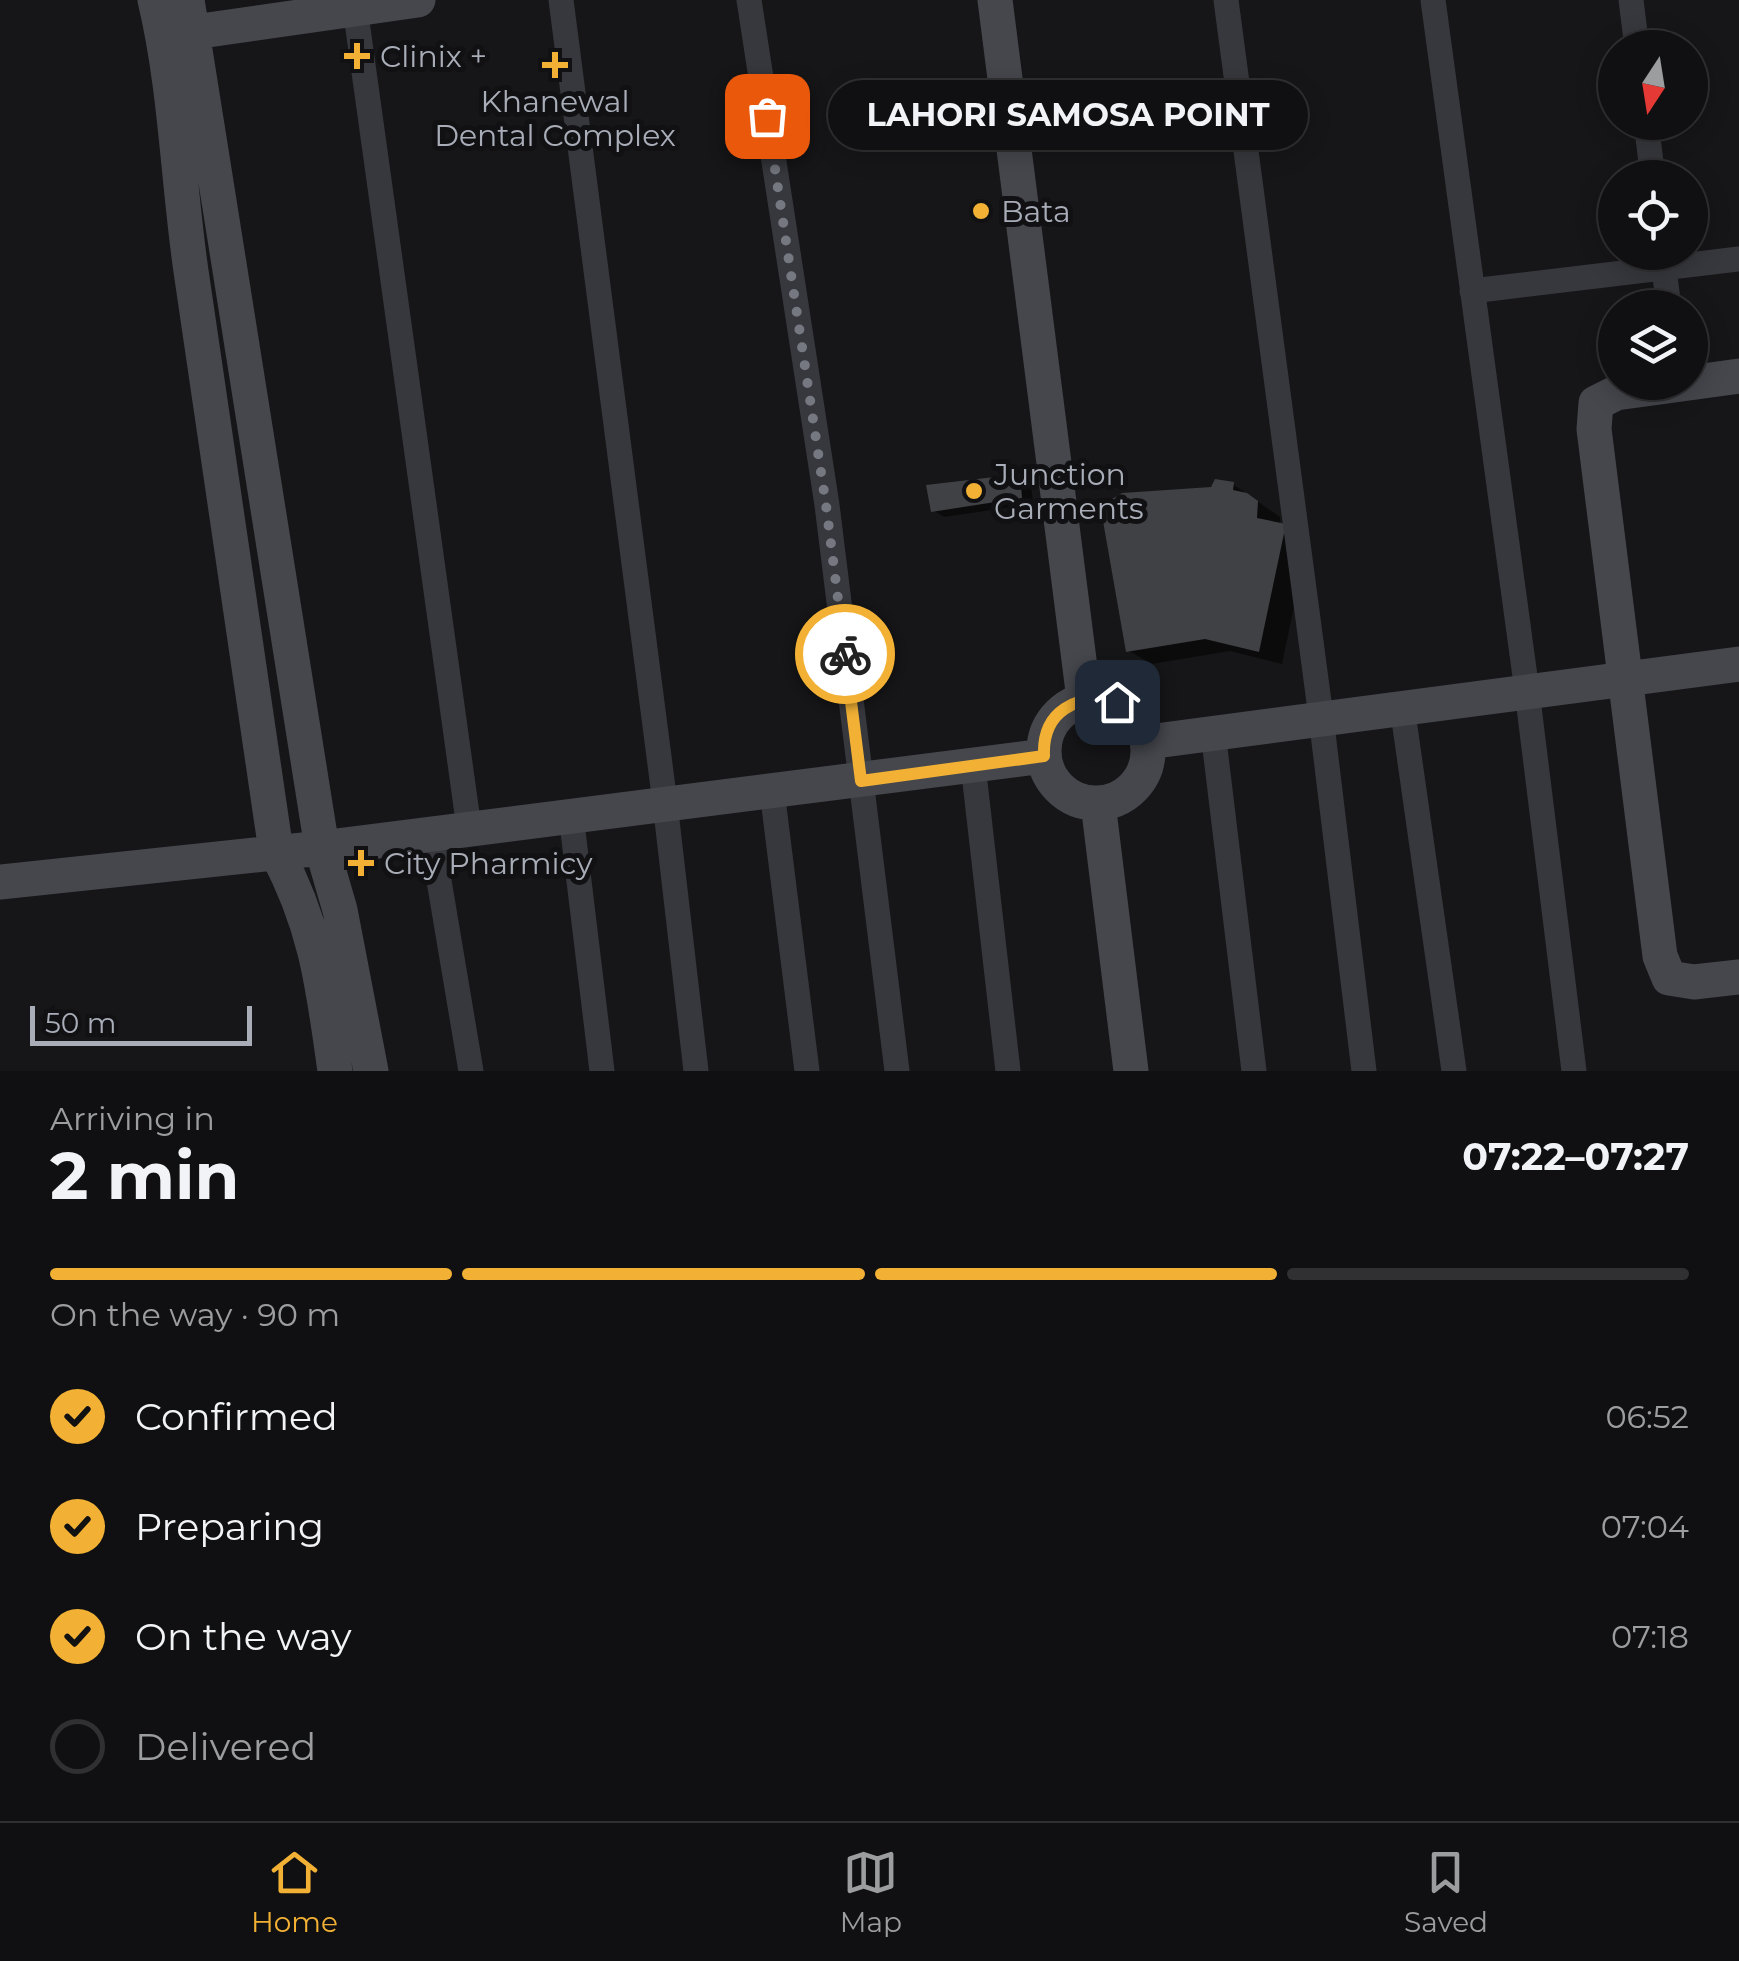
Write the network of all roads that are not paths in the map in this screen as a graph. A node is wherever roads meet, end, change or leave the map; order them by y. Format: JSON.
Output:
{"nodes":[{"id":1,"x":155,"y":0,"type":"edge"},
{"id":2,"x":418,"y":0,"type":"edge"},
{"id":3,"x":562,"y":0,"type":"edge"},
{"id":4,"x":749,"y":0,"type":"edge"},
{"id":5,"x":994,"y":0,"type":"edge"},
{"id":6,"x":1226,"y":0,"type":"edge"},
{"id":7,"x":1433,"y":0,"type":"edge"},
{"id":8,"x":1632,"y":0,"type":"edge"},
{"id":9,"x":355,"y":4,"type":"edge"},
{"id":10,"x":190,"y":16,"type":"edge"},
{"id":11,"x":1635,"y":30,"type":"edge"},
{"id":12,"x":1708,"y":259,"type":"edge"},
{"id":13,"x":1739,"y":259,"type":"edge"},
{"id":14,"x":1601,"y":270,"type":"edge"},
{"id":15,"x":1472,"y":291,"type":"junction"},
{"id":16,"x":1739,"y":376,"type":"edge"},
{"id":17,"x":1708,"y":380,"type":"edge"},
{"id":18,"x":1602,"y":400,"type":"edge"},
{"id":19,"x":1739,"y":664,"type":"edge"},
{"id":20,"x":1624,"y":678,"type":"junction"},
{"id":21,"x":1526,"y":691,"type":"junction"},
{"id":22,"x":1084,"y":700,"type":"junction"},
{"id":23,"x":1402,"y":706,"type":"junction"},
{"id":24,"x":1321,"y":717,"type":"junction"},
{"id":25,"x":1213,"y":732,"type":"junction"},
{"id":26,"x":1148,"y":742,"type":"junction"},
{"id":27,"x":1044,"y":756,"type":"junction"},
{"id":28,"x":973,"y":766,"type":"junction"},
{"id":29,"x":861,"y":781,"type":"junction"},
{"id":30,"x":772,"y":791,"type":"junction"},
{"id":31,"x":665,"y":803,"type":"junction"},
{"id":32,"x":1098,"y":804,"type":"junction"},
{"id":33,"x":572,"y":815,"type":"junction"},
{"id":34,"x":470,"y":828,"type":"junction"},
{"id":35,"x":432,"y":832,"type":"junction"},
{"id":36,"x":322,"y":848,"type":"junction"},
{"id":37,"x":276,"y":851,"type":"junction"},
{"id":38,"x":0,"y":882,"type":"edge"},
{"id":39,"x":1739,"y":976,"type":"edge"},
{"id":40,"x":335,"y":1071,"type":"edge"},
{"id":41,"x":370,"y":1071,"type":"edge"},
{"id":42,"x":470,"y":1071,"type":"edge"},
{"id":43,"x":602,"y":1071,"type":"edge"},
{"id":44,"x":696,"y":1071,"type":"edge"},
{"id":45,"x":807,"y":1071,"type":"edge"},
{"id":46,"x":897,"y":1071,"type":"edge"},
{"id":47,"x":1008,"y":1071,"type":"edge"},
{"id":48,"x":1131,"y":1071,"type":"edge"},
{"id":49,"x":1254,"y":1071,"type":"edge"},
{"id":50,"x":1364,"y":1071,"type":"edge"},
{"id":51,"x":1454,"y":1071,"type":"edge"},
{"id":52,"x":1574,"y":1071,"type":"edge"}],
"edges":[{"from":1,"to":37,"type":"street"},
{"from":2,"to":9,"type":"street"},
{"from":3,"to":31,"type":"street"},
{"from":4,"to":29,"type":"street"},
{"from":5,"to":22,"type":"street"},
{"from":6,"to":24,"type":"street"},
{"from":7,"to":15,"type":"street"},
{"from":8,"to":11,"type":"street"},
{"from":9,"to":10,"type":"street"},
{"from":9,"to":34,"type":"street"},
{"from":10,"to":36,"type":"street"},
{"from":12,"to":13,"type":"street"},
{"from":14,"to":15,"type":"street"},
{"from":15,"to":21,"type":"street"},
{"from":16,"to":17,"type":"street"},
{"from":18,"to":20,"type":"street"},
{"from":19,"to":20,"type":"street"},
{"from":20,"to":21,"type":"street"},
{"from":20,"to":39,"type":"street"},
{"from":21,"to":23,"type":"street"},
{"from":21,"to":52,"type":"street"},
{"from":22,"to":26,"type":"street"},
{"from":22,"to":27,"type":"street"},
{"from":23,"to":24,"type":"street"},
{"from":23,"to":51,"type":"street"},
{"from":24,"to":25,"type":"street"},
{"from":24,"to":50,"type":"street"},
{"from":25,"to":26,"type":"street"},
{"from":25,"to":49,"type":"street"},
{"from":26,"to":32,"type":"street"},
{"from":27,"to":28,"type":"street"},
{"from":27,"to":32,"type":"street"},
{"from":28,"to":29,"type":"street"},
{"from":28,"to":47,"type":"street"},
{"from":29,"to":30,"type":"street"},
{"from":29,"to":46,"type":"street"},
{"from":30,"to":31,"type":"street"},
{"from":30,"to":45,"type":"street"},
{"from":31,"to":33,"type":"street"},
{"from":31,"to":44,"type":"street"},
{"from":32,"to":48,"type":"street"},
{"from":33,"to":34,"type":"street"},
{"from":33,"to":43,"type":"street"},
{"from":34,"to":35,"type":"street"},
{"from":35,"to":36,"type":"street"},
{"from":35,"to":42,"type":"street"},
{"from":36,"to":37,"type":"street"},
{"from":36,"to":41,"type":"street"},
{"from":37,"to":38,"type":"street"},
{"from":37,"to":40,"type":"street"}]}
